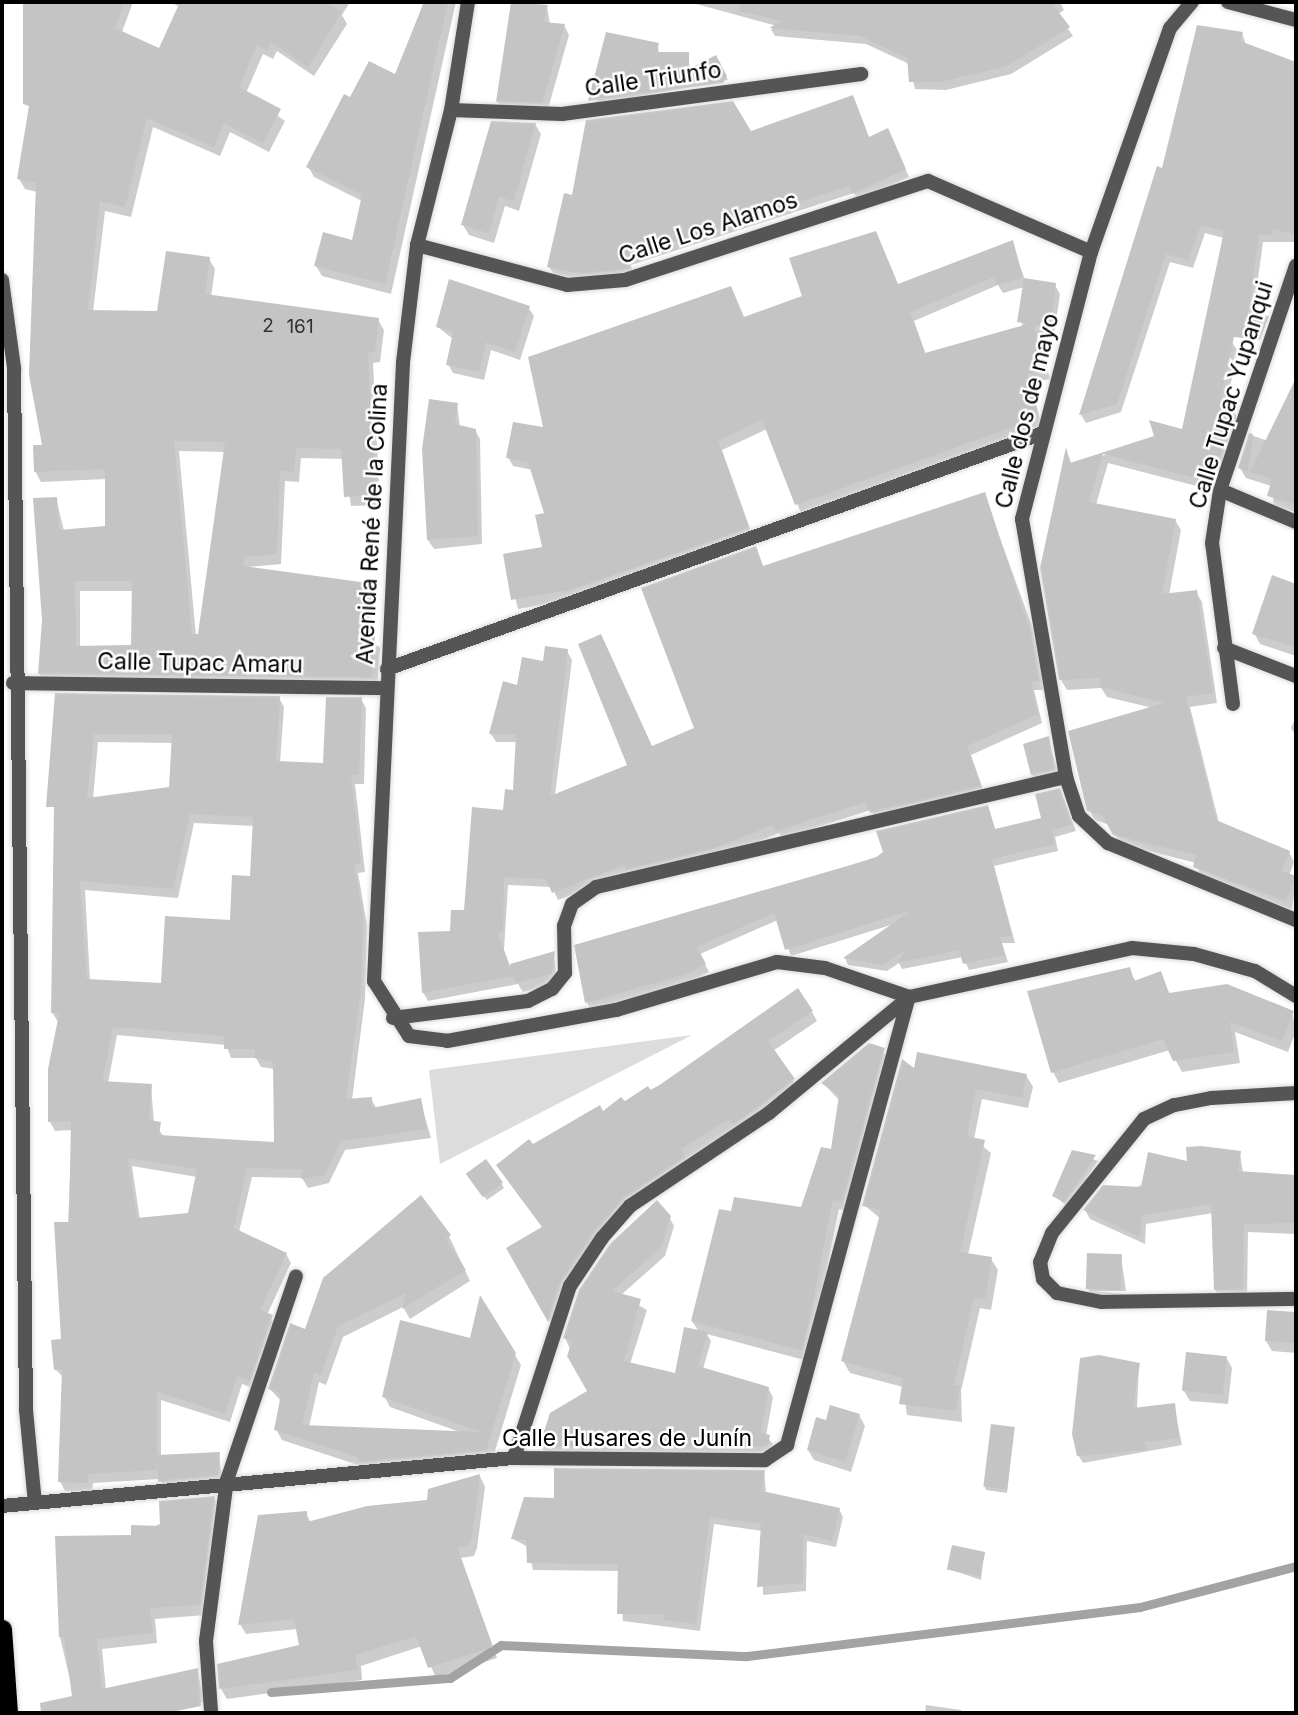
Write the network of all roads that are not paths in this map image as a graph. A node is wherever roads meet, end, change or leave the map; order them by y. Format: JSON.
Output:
{"nodes":[{"id":1,"x":468,"y":2,"type":"edge"},
{"id":2,"x":1192,"y":2,"type":"edge"},
{"id":3,"x":1228,"y":2,"type":"edge"},
{"id":4,"x":1296,"y":19,"type":"edge"},
{"id":5,"x":861,"y":74,"type":"dead end"},
{"id":6,"x":451,"y":110,"type":"junction"},
{"id":7,"x":417,"y":246,"type":"junction"},
{"id":8,"x":1091,"y":252,"type":"junction"},
{"id":9,"x":1296,"y":265,"type":"edge"},
{"id":10,"x":2,"y":280,"type":"edge"},
{"id":11,"x":1040,"y":434,"type":"junction"},
{"id":12,"x":1220,"y":490,"type":"junction"},
{"id":13,"x":1296,"y":522,"type":"edge"},
{"id":14,"x":1224,"y":648,"type":"junction"},
{"id":15,"x":387,"y":669,"type":"junction"},
{"id":16,"x":1296,"y":676,"type":"edge"},
{"id":17,"x":13,"y":683,"type":"junction"},
{"id":18,"x":385,"y":688,"type":"junction"},
{"id":19,"x":1233,"y":705,"type":"dead end"},
{"id":20,"x":1066,"y":777,"type":"junction"},
{"id":21,"x":1296,"y":920,"type":"edge"},
{"id":22,"x":1296,"y":996,"type":"edge"},
{"id":23,"x":909,"y":997,"type":"junction"},
{"id":24,"x":393,"y":1018,"type":"junction"},
{"id":25,"x":1296,"y":1093,"type":"edge"},
{"id":26,"x":296,"y":1276,"type":"dead end"},
{"id":27,"x":1296,"y":1298,"type":"edge"},
{"id":28,"x":514,"y":1458,"type":"junction"},
{"id":29,"x":226,"y":1480,"type":"junction"},
{"id":30,"x":35,"y":1503,"type":"junction"},
{"id":31,"x":2,"y":1506,"type":"edge"},
{"id":32,"x":2,"y":1629,"type":"edge"},
{"id":33,"x":211,"y":1711,"type":"dead end"},
{"id":34,"x":8,"y":1713,"type":"edge"}],
"edges":[{"from":1,"to":6,"type":"street","name":"Avenida René de la Colina"},
{"from":2,"to":8,"type":"street","name":"Calle dos de mayo"},
{"from":3,"to":4,"type":"street"},
{"from":5,"to":6,"type":"street","name":"Calle Triunfo"},
{"from":6,"to":7,"type":"street","name":"Avenida René de la Colina"},
{"from":7,"to":8,"type":"street","name":"Calle Los Alamos"},
{"from":7,"to":15,"type":"street","name":"Avenida René de la Colina"},
{"from":8,"to":11,"type":"street","name":"Calle dos de mayo"},
{"from":9,"to":12,"type":"street","name":"Calle Tupac Yupanqui"},
{"from":10,"to":17,"type":"street"},
{"from":11,"to":15,"type":"street"},
{"from":11,"to":20,"type":"street","name":"Calle dos de mayo"},
{"from":12,"to":13,"type":"street"},
{"from":12,"to":14,"type":"street","name":"Calle Tupac Yupanqui"},
{"from":14,"to":16,"type":"street"},
{"from":14,"to":19,"type":"street","name":"Calle Tupac Yupanqui"},
{"from":15,"to":18,"type":"street","name":"Avenida René de la Colina"},
{"from":17,"to":18,"type":"street","name":"Calle Tupac Amaru"},
{"from":17,"to":30,"type":"street"},
{"from":18,"to":24,"type":"street","name":"Avenida René de la Colina"},
{"from":20,"to":21,"type":"street","name":"Calle dos de mayo"},
{"from":20,"to":24,"type":"street"},
{"from":22,"to":23,"type":"street"},
{"from":23,"to":24,"type":"street","name":"Avenida René de la Colina"},
{"from":23,"to":28,"type":"street"},
{"from":23,"to":28,"type":"street","name":"Calle Husares de Junín"},
{"from":25,"to":27,"type":"street"},
{"from":26,"to":29,"type":"street"},
{"from":28,"to":29,"type":"street","name":"Calle Husares de Junín"},
{"from":29,"to":30,"type":"street","name":"Calle Husares de Junín"},
{"from":29,"to":33,"type":"street"},
{"from":30,"to":31,"type":"street","name":"Calle Husares de Junín"},
{"from":32,"to":34,"type":"highway"}]}
